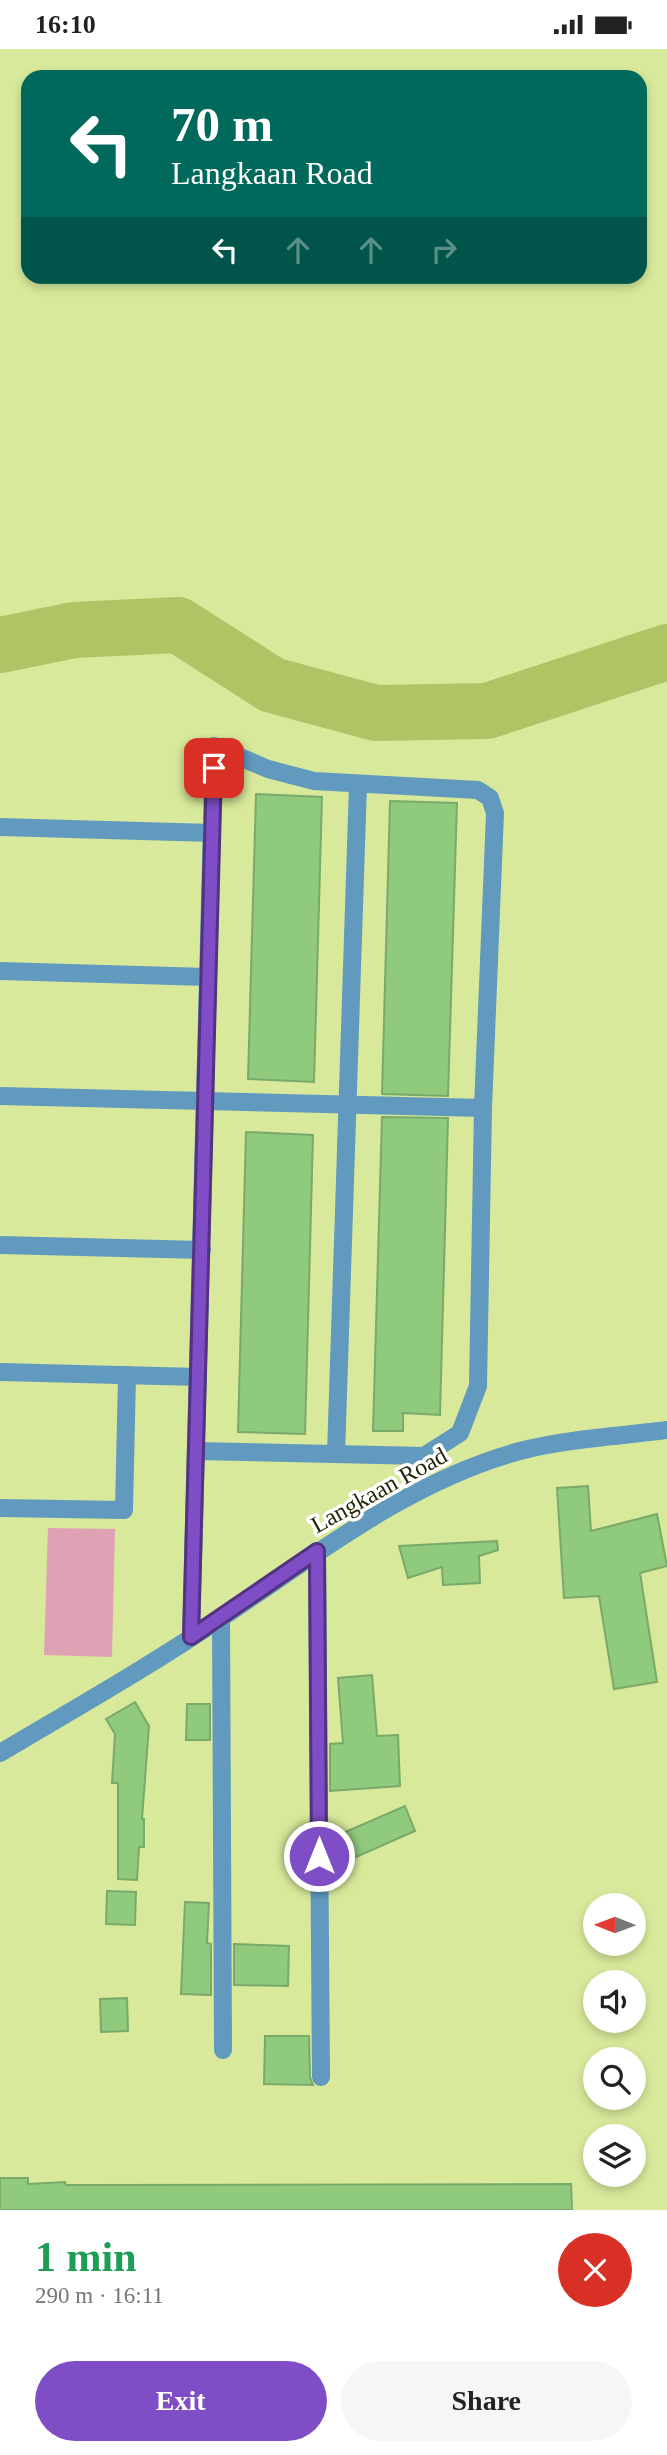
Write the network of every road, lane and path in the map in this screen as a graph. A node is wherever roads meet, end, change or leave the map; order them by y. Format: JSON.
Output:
{"nodes":[{"id":1,"x":358,"y":785,"type":"junction"},
{"id":2,"x":0,"y":827,"type":"edge"},
{"id":3,"x":212,"y":833,"type":"junction"},
{"id":4,"x":0,"y":971,"type":"edge"},
{"id":5,"x":208,"y":977,"type":"junction"},
{"id":6,"x":0,"y":1096,"type":"edge"},
{"id":7,"x":205,"y":1101,"type":"junction"},
{"id":8,"x":347,"y":1105,"type":"junction"},
{"id":9,"x":483,"y":1108,"type":"junction"},
{"id":10,"x":0,"y":1245,"type":"edge"},
{"id":11,"x":202,"y":1250,"type":"junction"},
{"id":12,"x":0,"y":1372,"type":"edge"},
{"id":13,"x":127,"y":1375,"type":"junction"},
{"id":14,"x":198,"y":1377,"type":"junction"},
{"id":15,"x":667,"y":1430,"type":"edge"},
{"id":16,"x":196,"y":1451,"type":"junction"},
{"id":17,"x":337,"y":1454,"type":"junction"},
{"id":18,"x":0,"y":1508,"type":"edge"},
{"id":19,"x":317,"y":1551,"type":"junction"},
{"id":20,"x":221,"y":1619,"type":"junction"},
{"id":21,"x":191,"y":1637,"type":"junction"},
{"id":22,"x":0,"y":1753,"type":"edge"},
{"id":23,"x":223,"y":2050,"type":"dead end"},
{"id":24,"x":321,"y":2077,"type":"dead end"}],
"edges":[{"from":1,"to":3,"type":"street"},
{"from":1,"to":8,"type":"street"},
{"from":1,"to":9,"type":"street"},
{"from":2,"to":3,"type":"street"},
{"from":3,"to":5,"type":"street"},
{"from":4,"to":5,"type":"street"},
{"from":5,"to":7,"type":"street"},
{"from":6,"to":7,"type":"street"},
{"from":7,"to":8,"type":"street"},
{"from":7,"to":11,"type":"street"},
{"from":8,"to":9,"type":"street"},
{"from":8,"to":17,"type":"street"},
{"from":9,"to":17,"type":"street"},
{"from":10,"to":11,"type":"street"},
{"from":11,"to":14,"type":"street"},
{"from":12,"to":13,"type":"street"},
{"from":13,"to":14,"type":"street"},
{"from":13,"to":18,"type":"street"},
{"from":14,"to":16,"type":"street"},
{"from":15,"to":19,"type":"street","name":"Langkaan Road"},
{"from":16,"to":17,"type":"street"},
{"from":16,"to":21,"type":"street"},
{"from":19,"to":20,"type":"street","name":"Langkaan Road"},
{"from":19,"to":24,"type":"street"},
{"from":20,"to":21,"type":"street","name":"Langkaan Road"},
{"from":20,"to":23,"type":"street"},
{"from":21,"to":22,"type":"street","name":"Langkaan Road"}]}
